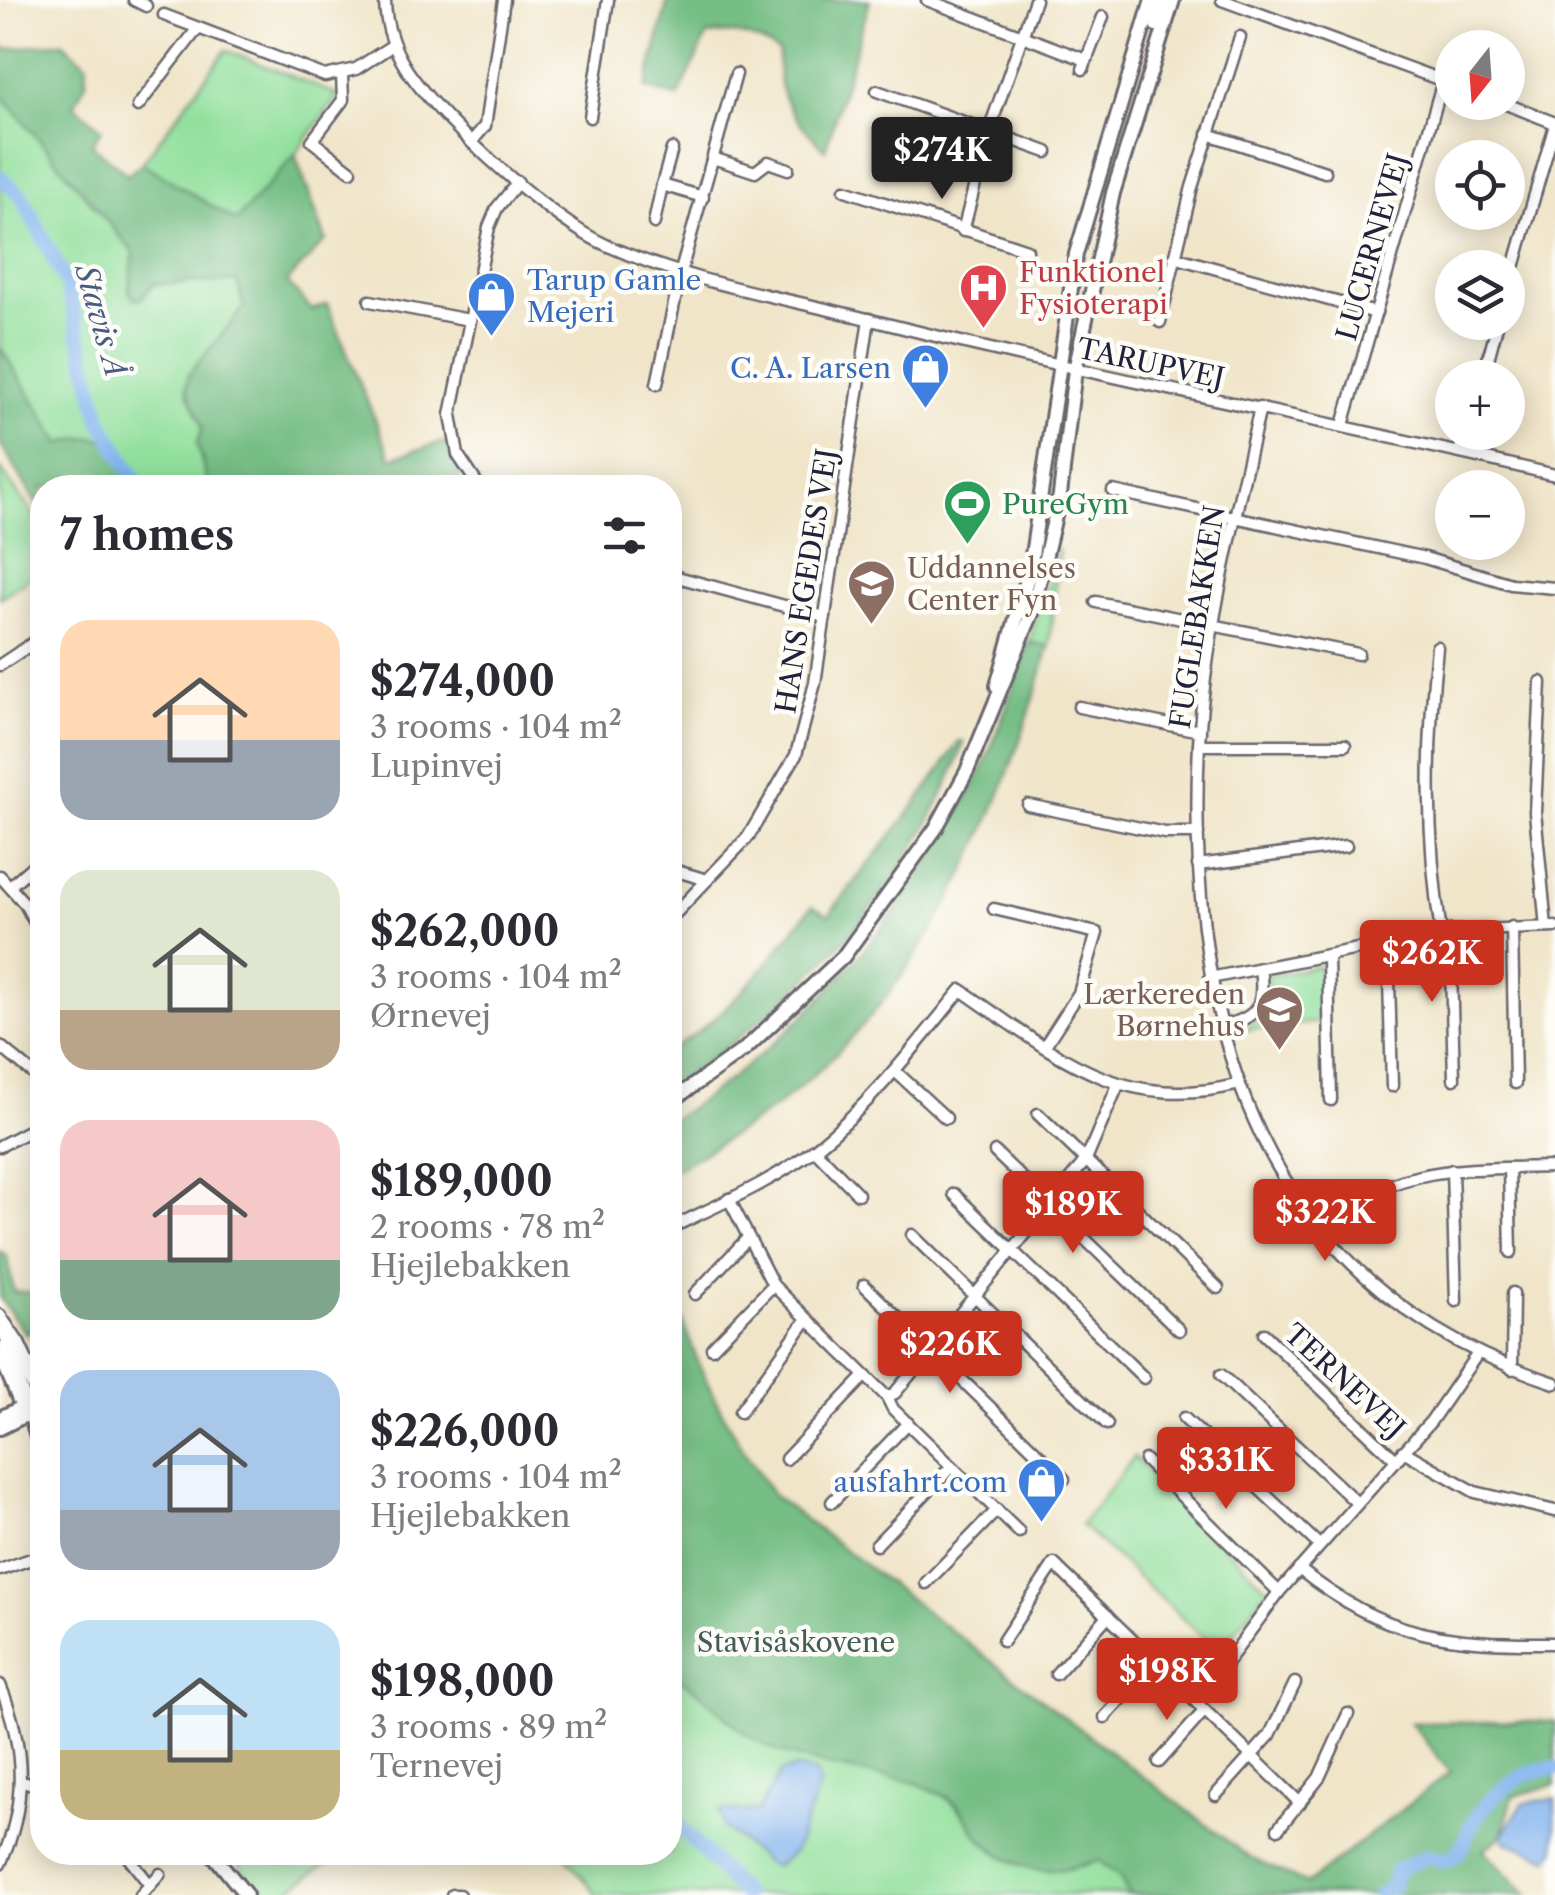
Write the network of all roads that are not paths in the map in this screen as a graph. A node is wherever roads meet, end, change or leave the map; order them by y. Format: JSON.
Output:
{"nodes":[{"id":1,"x":134,"y":0,"type":"edge"},
{"id":2,"x":384,"y":0,"type":"edge"},
{"id":3,"x":504,"y":0,"type":"edge"},
{"id":4,"x":608,"y":0,"type":"edge"},
{"id":5,"x":927,"y":0,"type":"edge"},
{"id":6,"x":1035,"y":0,"type":"edge"},
{"id":7,"x":1152,"y":0,"type":"edge"},
{"id":8,"x":1163,"y":0,"type":"edge"},
{"id":9,"x":1173,"y":0,"type":"edge"},
{"id":10,"x":1222,"y":0,"type":"edge"},
{"id":11,"x":146,"y":6,"type":"dead end"},
{"id":12,"x":164,"y":15,"type":"dead end"},
{"id":13,"x":1103,"y":17,"type":"dead end"},
{"id":14,"x":198,"y":28,"type":"junction"},
{"id":15,"x":1021,"y":36,"type":"junction"},
{"id":16,"x":1240,"y":37,"type":"dead end"},
{"id":17,"x":393,"y":45,"type":"junction"},
{"id":18,"x":1148,"y":71,"type":"junction"},
{"id":19,"x":736,"y":74,"type":"dead end"},
{"id":20,"x":342,"y":75,"type":"junction"},
{"id":21,"x":1435,"y":77,"type":"edge"},
{"id":22,"x":877,"y":92,"type":"dead end"},
{"id":23,"x":138,"y":106,"type":"dead end"},
{"id":24,"x":1525,"y":112,"type":"edge"},
{"id":25,"x":590,"y":116,"type":"dead end"},
{"id":26,"x":1436,"y":120,"type":"edge"},
{"id":27,"x":1555,"y":124,"type":"edge"},
{"id":28,"x":988,"y":133,"type":"junction"},
{"id":29,"x":1208,"y":134,"type":"junction"},
{"id":30,"x":473,"y":140,"type":"junction"},
{"id":31,"x":672,"y":149,"type":"dead end"},
{"id":32,"x":1047,"y":152,"type":"dead end"},
{"id":33,"x":713,"y":158,"type":"junction"},
{"id":34,"x":788,"y":169,"type":"dead end"},
{"id":35,"x":351,"y":171,"type":"dead end"},
{"id":36,"x":1325,"y":172,"type":"dead end"},
{"id":37,"x":518,"y":182,"type":"junction"},
{"id":38,"x":662,"y":185,"type":"junction"},
{"id":39,"x":845,"y":190,"type":"dead end"},
{"id":40,"x":703,"y":198,"type":"junction"},
{"id":41,"x":654,"y":223,"type":"dead end"},
{"id":42,"x":963,"y":231,"type":"junction"},
{"id":43,"x":1027,"y":250,"type":"dead end"},
{"id":44,"x":1519,"y":250,"type":"edge"},
{"id":45,"x":1174,"y":257,"type":"junction"},
{"id":46,"x":681,"y":271,"type":"junction"},
{"id":47,"x":370,"y":302,"type":"dead end"},
{"id":48,"x":1376,"y":314,"type":"junction"},
{"id":49,"x":869,"y":319,"type":"junction"},
{"id":50,"x":469,"y":320,"type":"junction"},
{"id":51,"x":1160,"y":322,"type":"dead end"},
{"id":52,"x":1058,"y":367,"type":"junction"},
{"id":53,"x":1076,"y":370,"type":"junction"},
{"id":54,"x":657,"y":384,"type":"dead end"},
{"id":55,"x":1260,"y":408,"type":"junction"},
{"id":56,"x":1343,"y":425,"type":"junction"},
{"id":57,"x":1459,"y":452,"type":"joint"},
{"id":58,"x":471,"y":475,"type":"edge"},
{"id":59,"x":1555,"y":475,"type":"edge"},
{"id":60,"x":1113,"y":491,"type":"dead end"},
{"id":61,"x":1236,"y":515,"type":"junction"},
{"id":62,"x":682,"y":578,"type":"edge"},
{"id":63,"x":1555,"y":588,"type":"edge"},
{"id":64,"x":1096,"y":602,"type":"dead end"},
{"id":65,"x":825,"y":618,"type":"junction"},
{"id":66,"x":1213,"y":624,"type":"junction"},
{"id":67,"x":30,"y":645,"type":"edge"},
{"id":68,"x":1437,"y":647,"type":"dead end"},
{"id":69,"x":1358,"y":654,"type":"dead end"},
{"id":70,"x":0,"y":665,"type":"edge"},
{"id":71,"x":1541,"y":682,"type":"dead end"},
{"id":72,"x":1078,"y":707,"type":"dead end"},
{"id":73,"x":986,"y":722,"type":"junction"},
{"id":74,"x":1200,"y":731,"type":"junction"},
{"id":75,"x":1199,"y":745,"type":"junction"},
{"id":76,"x":1345,"y":746,"type":"dead end"},
{"id":77,"x":1028,"y":805,"type":"dead end"},
{"id":78,"x":1198,"y":833,"type":"junction"},
{"id":79,"x":1346,"y":846,"type":"dead end"},
{"id":80,"x":1198,"y":865,"type":"junction"},
{"id":81,"x":30,"y":868,"type":"edge"},
{"id":82,"x":682,"y":873,"type":"edge"},
{"id":83,"x":0,"y":876,"type":"edge"},
{"id":84,"x":707,"y":880,"type":"junction"},
{"id":85,"x":10,"y":886,"type":"junction"},
{"id":86,"x":682,"y":907,"type":"edge"},
{"id":87,"x":994,"y":909,"type":"dead end"},
{"id":88,"x":30,"y":917,"type":"edge"},
{"id":89,"x":1512,"y":927,"type":"junction"},
{"id":90,"x":1550,"y":927,"type":"edge"},
{"id":91,"x":1446,"y":932,"type":"junction"},
{"id":92,"x":1388,"y":944,"type":"junction"},
{"id":93,"x":1328,"y":958,"type":"junction"},
{"id":94,"x":1260,"y":968,"type":"junction"},
{"id":95,"x":1210,"y":978,"type":"junction"},
{"id":96,"x":1220,"y":1026,"type":"junction"},
{"id":97,"x":0,"y":1046,"type":"edge"},
{"id":98,"x":1044,"y":1047,"type":"junction"},
{"id":99,"x":30,"y":1070,"type":"edge"},
{"id":100,"x":895,"y":1070,"type":"junction"},
{"id":101,"x":1454,"y":1079,"type":"dead end"},
{"id":102,"x":1515,"y":1083,"type":"dead end"},
{"id":103,"x":1236,"y":1085,"type":"junction"},
{"id":104,"x":1118,"y":1086,"type":"junction"},
{"id":105,"x":1392,"y":1086,"type":"dead end"},
{"id":106,"x":682,"y":1094,"type":"edge"},
{"id":107,"x":1331,"y":1100,"type":"dead end"},
{"id":108,"x":1038,"y":1114,"type":"dead end"},
{"id":109,"x":946,"y":1118,"type":"dead end"},
{"id":110,"x":30,"y":1130,"type":"edge"},
{"id":111,"x":0,"y":1146,"type":"edge"},
{"id":112,"x":814,"y":1149,"type":"junction"},
{"id":113,"x":995,"y":1152,"type":"dead end"},
{"id":114,"x":1086,"y":1160,"type":"junction"},
{"id":115,"x":1555,"y":1167,"type":"edge"},
{"id":116,"x":1509,"y":1168,"type":"junction"},
{"id":117,"x":1452,"y":1170,"type":"junction"},
{"id":118,"x":858,"y":1194,"type":"dead end"},
{"id":119,"x":954,"y":1194,"type":"dead end"},
{"id":120,"x":729,"y":1200,"type":"junction"},
{"id":121,"x":1048,"y":1203,"type":"junction"},
{"id":122,"x":682,"y":1223,"type":"edge"},
{"id":123,"x":1319,"y":1229,"type":"junction"},
{"id":124,"x":912,"y":1234,"type":"dead end"},
{"id":125,"x":746,"y":1240,"type":"junction"},
{"id":126,"x":1010,"y":1248,"type":"junction"},
{"id":127,"x":1511,"y":1252,"type":"dead end"},
{"id":128,"x":772,"y":1285,"type":"junction"},
{"id":129,"x":864,"y":1285,"type":"dead end"},
{"id":130,"x":1218,"y":1288,"type":"dead end"},
{"id":131,"x":1513,"y":1293,"type":"dead end"},
{"id":132,"x":694,"y":1294,"type":"dead end"},
{"id":133,"x":974,"y":1294,"type":"junction"},
{"id":134,"x":1456,"y":1301,"type":"dead end"},
{"id":135,"x":0,"y":1315,"type":"edge"},
{"id":136,"x":805,"y":1322,"type":"junction"},
{"id":137,"x":0,"y":1325,"type":"edge"},
{"id":138,"x":1180,"y":1330,"type":"dead end"},
{"id":139,"x":1264,"y":1334,"type":"dead end"},
{"id":140,"x":0,"y":1336,"type":"edge"},
{"id":141,"x":712,"y":1348,"type":"dead end"},
{"id":142,"x":930,"y":1350,"type":"junction"},
{"id":143,"x":1478,"y":1353,"type":"junction"},
{"id":144,"x":0,"y":1354,"type":"edge"},
{"id":145,"x":1512,"y":1369,"type":"junction"},
{"id":146,"x":1221,"y":1375,"type":"dead end"},
{"id":147,"x":863,"y":1378,"type":"junction"},
{"id":148,"x":1144,"y":1378,"type":"dead end"},
{"id":149,"x":1555,"y":1383,"type":"edge"},
{"id":150,"x":30,"y":1384,"type":"edge"},
{"id":151,"x":30,"y":1386,"type":"edge"},
{"id":152,"x":30,"y":1388,"type":"edge"},
{"id":153,"x":30,"y":1391,"type":"edge"},
{"id":154,"x":887,"y":1397,"type":"junction"},
{"id":155,"x":30,"y":1400,"type":"edge"},
{"id":156,"x":30,"y":1401,"type":"edge"},
{"id":157,"x":30,"y":1404,"type":"edge"},
{"id":158,"x":0,"y":1409,"type":"edge"},
{"id":159,"x":740,"y":1412,"type":"dead end"},
{"id":160,"x":0,"y":1418,"type":"edge"},
{"id":161,"x":1184,"y":1418,"type":"dead end"},
{"id":162,"x":908,"y":1423,"type":"junction"},
{"id":163,"x":1107,"y":1424,"type":"dead end"},
{"id":164,"x":30,"y":1427,"type":"edge"},
{"id":165,"x":0,"y":1432,"type":"edge"},
{"id":166,"x":1400,"y":1455,"type":"junction"},
{"id":167,"x":786,"y":1459,"type":"dead end"},
{"id":168,"x":1145,"y":1460,"type":"dead end"},
{"id":169,"x":952,"y":1466,"type":"junction"},
{"id":170,"x":1064,"y":1479,"type":"dead end"},
{"id":171,"x":832,"y":1502,"type":"dead end"},
{"id":172,"x":1357,"y":1503,"type":"junction"},
{"id":173,"x":997,"y":1510,"type":"junction"},
{"id":174,"x":1555,"y":1511,"type":"edge"},
{"id":175,"x":1019,"y":1532,"type":"dead end"},
{"id":176,"x":876,"y":1545,"type":"dead end"},
{"id":177,"x":1319,"y":1545,"type":"junction"},
{"id":178,"x":30,"y":1559,"type":"edge"},
{"id":179,"x":1299,"y":1569,"type":"junction"},
{"id":180,"x":0,"y":1570,"type":"edge"},
{"id":181,"x":926,"y":1582,"type":"dead end"},
{"id":182,"x":1280,"y":1592,"type":"junction"},
{"id":183,"x":1108,"y":1616,"type":"junction"},
{"id":184,"x":1003,"y":1641,"type":"dead end"},
{"id":185,"x":1555,"y":1644,"type":"edge"},
{"id":186,"x":1156,"y":1662,"type":"junction"},
{"id":187,"x":1056,"y":1674,"type":"dead end"},
{"id":188,"x":1295,"y":1683,"type":"dead end"},
{"id":189,"x":0,"y":1685,"type":"edge"},
{"id":190,"x":1200,"y":1707,"type":"junction"},
{"id":191,"x":1348,"y":1714,"type":"dead end"},
{"id":192,"x":1105,"y":1716,"type":"dead end"},
{"id":193,"x":1252,"y":1757,"type":"junction"},
{"id":194,"x":1159,"y":1762,"type":"dead end"},
{"id":195,"x":21,"y":1783,"type":"junction"},
{"id":196,"x":30,"y":1783,"type":"edge"},
{"id":197,"x":1216,"y":1795,"type":"dead end"},
{"id":198,"x":1300,"y":1803,"type":"junction"},
{"id":199,"x":1278,"y":1829,"type":"dead end"},
{"id":200,"x":0,"y":1864,"type":"edge"},
{"id":201,"x":134,"y":1865,"type":"edge"},
{"id":202,"x":222,"y":1865,"type":"edge"},
{"id":203,"x":160,"y":1874,"type":"dead end"},
{"id":204,"x":150,"y":1885,"type":"junction"},
{"id":205,"x":141,"y":1895,"type":"edge"},
{"id":206,"x":246,"y":1895,"type":"edge"}],
"edges":[{"from":1,"to":11,"type":"street"},
{"from":2,"to":17,"type":"street","name":"TARUPVEJ"},
{"from":3,"to":30,"type":"street"},
{"from":4,"to":25,"type":"street"},
{"from":5,"to":15,"type":"street"},
{"from":6,"to":15,"type":"street"},
{"from":7,"to":52,"type":"main road"},
{"from":8,"to":18,"type":"main road"},
{"from":9,"to":18,"type":"main road"},
{"from":10,"to":21,"type":"street"},
{"from":12,"to":14,"type":"street"},
{"from":13,"to":15,"type":"street"},
{"from":14,"to":20,"type":"street"},
{"from":14,"to":23,"type":"street"},
{"from":15,"to":28,"type":"street"},
{"from":16,"to":29,"type":"street"},
{"from":17,"to":20,"type":"street"},
{"from":17,"to":30,"type":"street","name":"TARUPVEJ"},
{"from":18,"to":53,"type":"main road"},
{"from":19,"to":33,"type":"street"},
{"from":20,"to":35,"type":"street"},
{"from":22,"to":28,"type":"street"},
{"from":24,"to":27,"type":"street"},
{"from":26,"to":48,"type":"street","name":"LUCERNEVEJ"},
{"from":27,"to":44,"type":"street"},
{"from":28,"to":32,"type":"street"},
{"from":28,"to":42,"type":"street"},
{"from":29,"to":36,"type":"street"},
{"from":29,"to":45,"type":"street"},
{"from":30,"to":37,"type":"street","name":"TARUPVEJ"},
{"from":31,"to":38,"type":"street"},
{"from":33,"to":34,"type":"street"},
{"from":33,"to":40,"type":"street"},
{"from":37,"to":46,"type":"street","name":"TARUPVEJ"},
{"from":37,"to":50,"type":"street"},
{"from":38,"to":40,"type":"street"},
{"from":38,"to":41,"type":"street"},
{"from":39,"to":42,"type":"street"},
{"from":40,"to":46,"type":"street"},
{"from":42,"to":43,"type":"street"},
{"from":45,"to":48,"type":"street"},
{"from":45,"to":51,"type":"street"},
{"from":46,"to":49,"type":"street","name":"TARUPVEJ"},
{"from":46,"to":54,"type":"street"},
{"from":47,"to":50,"type":"street"},
{"from":48,"to":56,"type":"street","name":"LUCERNEVEJ"},
{"from":49,"to":52,"type":"street","name":"TARUPVEJ"},
{"from":49,"to":65,"type":"street","name":"HANS EGEDES VEJ"},
{"from":50,"to":58,"type":"street"},
{"from":52,"to":53,"type":"street","name":"TARUPVEJ"},
{"from":52,"to":73,"type":"main road"},
{"from":53,"to":55,"type":"street","name":"TARUPVEJ"},
{"from":53,"to":73,"type":"main road"},
{"from":55,"to":56,"type":"street","name":"TARUPVEJ"},
{"from":55,"to":61,"type":"street","name":"FUGLEBAKKEN"},
{"from":56,"to":57,"type":"street","name":"TARUPVEJ"},
{"from":57,"to":59,"type":"street","name":"TARUPVEJ"},
{"from":60,"to":61,"type":"street"},
{"from":61,"to":63,"type":"street"},
{"from":61,"to":66,"type":"street","name":"FUGLEBAKKEN"},
{"from":62,"to":65,"type":"street"},
{"from":64,"to":66,"type":"street"},
{"from":65,"to":84,"type":"street","name":"HANS EGEDES VEJ"},
{"from":66,"to":69,"type":"street"},
{"from":66,"to":74,"type":"street","name":"FUGLEBAKKEN"},
{"from":67,"to":70,"type":"street"},
{"from":68,"to":91,"type":"street"},
{"from":71,"to":90,"type":"street"},
{"from":72,"to":74,"type":"street"},
{"from":73,"to":106,"type":"main road"},
{"from":74,"to":75,"type":"street","name":"FUGLEBAKKEN"},
{"from":75,"to":76,"type":"street"},
{"from":75,"to":78,"type":"street","name":"FUGLEBAKKEN"},
{"from":77,"to":78,"type":"street"},
{"from":78,"to":80,"type":"street","name":"FUGLEBAKKEN"},
{"from":79,"to":80,"type":"street"},
{"from":80,"to":95,"type":"street","name":"FUGLEBAKKEN"},
{"from":81,"to":85,"type":"street"},
{"from":82,"to":84,"type":"street"},
{"from":83,"to":85,"type":"street"},
{"from":84,"to":86,"type":"street","name":"HANS EGEDES VEJ"},
{"from":85,"to":88,"type":"street"},
{"from":87,"to":98,"type":"street"},
{"from":89,"to":90,"type":"street"},
{"from":89,"to":91,"type":"street"},
{"from":89,"to":102,"type":"street"},
{"from":91,"to":92,"type":"street"},
{"from":91,"to":101,"type":"street"},
{"from":92,"to":93,"type":"street"},
{"from":92,"to":105,"type":"street"},
{"from":93,"to":94,"type":"street"},
{"from":93,"to":107,"type":"street"},
{"from":94,"to":95,"type":"street"},
{"from":94,"to":96,"type":"street"},
{"from":95,"to":96,"type":"street","name":"FUGLEBAKKEN"},
{"from":96,"to":103,"type":"street","name":"FUGLEBAKKEN"},
{"from":97,"to":99,"type":"street"},
{"from":98,"to":100,"type":"street"},
{"from":98,"to":104,"type":"street"},
{"from":100,"to":109,"type":"street"},
{"from":100,"to":112,"type":"street"},
{"from":103,"to":104,"type":"street"},
{"from":103,"to":123,"type":"street","name":"FUGLEBAKKEN"},
{"from":104,"to":114,"type":"street"},
{"from":108,"to":114,"type":"street"},
{"from":110,"to":111,"type":"street"},
{"from":112,"to":118,"type":"street"},
{"from":112,"to":120,"type":"street"},
{"from":113,"to":121,"type":"street"},
{"from":114,"to":121,"type":"street"},
{"from":114,"to":130,"type":"street"},
{"from":115,"to":116,"type":"street"},
{"from":116,"to":117,"type":"street"},
{"from":116,"to":127,"type":"street"},
{"from":117,"to":123,"type":"street"},
{"from":117,"to":134,"type":"street"},
{"from":119,"to":126,"type":"street"},
{"from":120,"to":122,"type":"street"},
{"from":120,"to":125,"type":"street"},
{"from":121,"to":126,"type":"street"},
{"from":121,"to":138,"type":"street"},
{"from":123,"to":143,"type":"street","name":"FUGLEBAKKEN"},
{"from":124,"to":133,"type":"street"},
{"from":125,"to":128,"type":"street"},
{"from":125,"to":132,"type":"street"},
{"from":126,"to":133,"type":"street"},
{"from":126,"to":148,"type":"street"},
{"from":128,"to":136,"type":"street"},
{"from":128,"to":141,"type":"street"},
{"from":129,"to":142,"type":"street"},
{"from":131,"to":145,"type":"street"},
{"from":133,"to":142,"type":"street"},
{"from":133,"to":163,"type":"street"},
{"from":135,"to":150,"type":"street"},
{"from":136,"to":147,"type":"street"},
{"from":136,"to":159,"type":"street"},
{"from":137,"to":151,"type":"main road"},
{"from":139,"to":166,"type":"street","name":"TERNEVEJ"},
{"from":140,"to":152,"type":"street"},
{"from":142,"to":154,"type":"street"},
{"from":142,"to":170,"type":"street"},
{"from":143,"to":145,"type":"street","name":"FUGLEBAKKEN"},
{"from":143,"to":166,"type":"street","name":"TERNEVEJ"},
{"from":144,"to":153,"type":"main road"},
{"from":145,"to":149,"type":"street","name":"FUGLEBAKKEN"},
{"from":146,"to":172,"type":"street"},
{"from":147,"to":154,"type":"street"},
{"from":147,"to":167,"type":"street"},
{"from":154,"to":162,"type":"street"},
{"from":155,"to":158,"type":"main road"},
{"from":156,"to":160,"type":"main road"},
{"from":157,"to":165,"type":"main road"},
{"from":161,"to":177,"type":"street"},
{"from":162,"to":169,"type":"street"},
{"from":162,"to":171,"type":"street"},
{"from":164,"to":165,"type":"main road"},
{"from":166,"to":172,"type":"street","name":"TERNEVEJ"},
{"from":166,"to":174,"type":"street"},
{"from":168,"to":182,"type":"street"},
{"from":169,"to":173,"type":"street"},
{"from":169,"to":176,"type":"street"},
{"from":172,"to":177,"type":"street","name":"TERNEVEJ"},
{"from":173,"to":175,"type":"street"},
{"from":173,"to":181,"type":"street"},
{"from":177,"to":179,"type":"street","name":"TERNEVEJ"},
{"from":178,"to":180,"type":"street"},
{"from":179,"to":182,"type":"street","name":"TERNEVEJ"},
{"from":179,"to":185,"type":"street"},
{"from":182,"to":190,"type":"street","name":"TERNEVEJ"},
{"from":183,"to":184,"type":"street"},
{"from":183,"to":186,"type":"street"},
{"from":183,"to":187,"type":"street"},
{"from":186,"to":190,"type":"street"},
{"from":186,"to":192,"type":"street"},
{"from":188,"to":193,"type":"street"},
{"from":189,"to":195,"type":"street"},
{"from":190,"to":193,"type":"street"},
{"from":190,"to":194,"type":"street","name":"TERNEVEJ"},
{"from":191,"to":198,"type":"street"},
{"from":193,"to":197,"type":"street"},
{"from":193,"to":198,"type":"street"},
{"from":195,"to":196,"type":"street"},
{"from":195,"to":200,"type":"street"},
{"from":198,"to":199,"type":"street"},
{"from":201,"to":204,"type":"street"},
{"from":202,"to":206,"type":"main road"},
{"from":203,"to":204,"type":"street"},
{"from":204,"to":205,"type":"street"}]}
